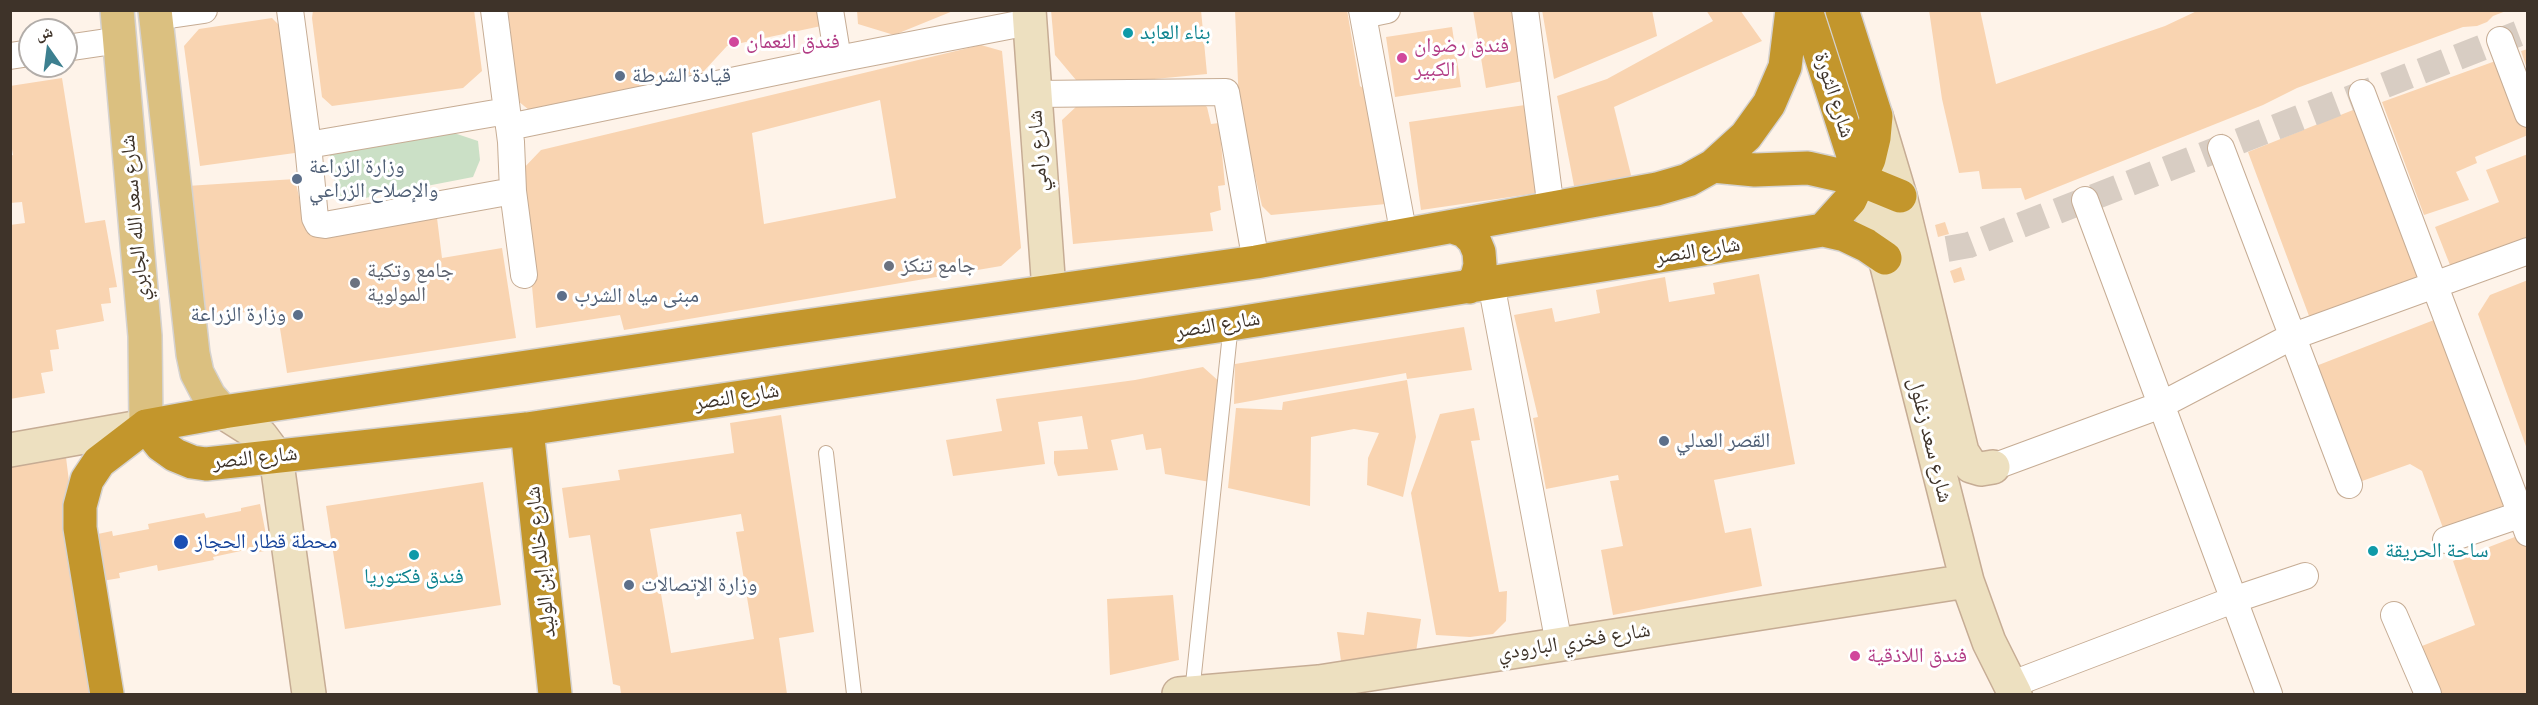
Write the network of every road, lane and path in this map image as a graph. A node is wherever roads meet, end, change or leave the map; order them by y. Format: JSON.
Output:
{"nodes":[{"id":1,"x":204,"y":10,"type":"edge"},
{"id":2,"x":290,"y":10,"type":"edge"},
{"id":3,"x":494,"y":10,"type":"edge"},
{"id":4,"x":830,"y":10,"type":"edge"},
{"id":5,"x":1525,"y":10,"type":"edge"},
{"id":6,"x":1792,"y":10,"type":"edge"},
{"id":7,"x":1806,"y":10,"type":"edge"},
{"id":8,"x":1842,"y":10,"type":"edge"},
{"id":9,"x":1371,"y":12,"type":"edge"},
{"id":10,"x":155,"y":14,"type":"edge"},
{"id":11,"x":1029,"y":16,"type":"edge"},
{"id":12,"x":119,"y":25,"type":"edge"},
{"id":13,"x":2500,"y":40,"type":"dead end"},
{"id":14,"x":78,"y":43,"type":"edge"},
{"id":15,"x":838,"y":59,"type":"junction"},
{"id":16,"x":2362,"y":93,"type":"dead end"},
{"id":17,"x":1034,"y":94,"type":"junction"},
{"id":18,"x":2528,"y":114,"type":"edge"},
{"id":19,"x":1876,"y":116,"type":"junction"},
{"id":20,"x":508,"y":119,"type":"junction"},
{"id":21,"x":308,"y":145,"type":"junction"},
{"id":22,"x":2221,"y":148,"type":"dead end"},
{"id":23,"x":1713,"y":166,"type":"junction"},
{"id":24,"x":1808,"y":168,"type":"junction"},
{"id":25,"x":1862,"y":180,"type":"junction"},
{"id":26,"x":513,"y":191,"type":"junction"},
{"id":27,"x":1900,"y":196,"type":"junction"},
{"id":28,"x":2085,"y":200,"type":"dead end"},
{"id":29,"x":1551,"y":209,"type":"junction"},
{"id":30,"x":1453,"y":227,"type":"junction"},
{"id":31,"x":1823,"y":230,"type":"junction"},
{"id":32,"x":1404,"y":236,"type":"junction"},
{"id":33,"x":2528,"y":251,"type":"edge"},
{"id":34,"x":1885,"y":258,"type":"junction"},
{"id":35,"x":1256,"y":262,"type":"junction"},
{"id":36,"x":524,"y":275,"type":"dead end"},
{"id":37,"x":1480,"y":284,"type":"junction"},
{"id":38,"x":2434,"y":285,"type":"junction"},
{"id":39,"x":1049,"y":291,"type":"junction"},
{"id":40,"x":1231,"y":324,"type":"junction"},
{"id":41,"x":2291,"y":337,"type":"junction"},
{"id":42,"x":355,"y":394,"type":"junction"},
{"id":43,"x":2161,"y":405,"type":"junction"},
{"id":44,"x":223,"y":412,"type":"junction"},
{"id":45,"x":146,"y":426,"type":"junction"},
{"id":46,"x":527,"y":429,"type":"junction"},
{"id":47,"x":358,"y":446,"type":"junction"},
{"id":48,"x":10,"y":450,"type":"edge"},
{"id":49,"x":826,"y":453,"type":"dead end"},
{"id":50,"x":276,"y":456,"type":"junction"},
{"id":51,"x":1994,"y":467,"type":"joint"},
{"id":52,"x":2349,"y":485,"type":"dead end"},
{"id":53,"x":2525,"y":520,"type":"edge"},
{"id":54,"x":2446,"y":540,"type":"dead end"},
{"id":55,"x":2305,"y":576,"type":"dead end"},
{"id":56,"x":1967,"y":581,"type":"junction"},
{"id":57,"x":2233,"y":600,"type":"junction"},
{"id":58,"x":2394,"y":615,"type":"dead end"},
{"id":59,"x":1559,"y":644,"type":"junction"},
{"id":60,"x":1319,"y":682,"type":"junction"},
{"id":61,"x":2013,"y":690,"type":"edge"},
{"id":62,"x":107,"y":694,"type":"edge"},
{"id":63,"x":309,"y":694,"type":"edge"},
{"id":64,"x":555,"y":694,"type":"edge"},
{"id":65,"x":854,"y":694,"type":"edge"},
{"id":66,"x":1186,"y":694,"type":"edge"},
{"id":67,"x":1355,"y":694,"type":"edge"},
{"id":68,"x":2269,"y":694,"type":"edge"},
{"id":69,"x":2428,"y":694,"type":"edge"}],
"edges":[{"from":1,"to":10,"type":"street"},
{"from":2,"to":21,"type":"street"},
{"from":3,"to":20,"type":"street"},
{"from":4,"to":15,"type":"street"},
{"from":5,"to":29,"type":"street"},
{"from":6,"to":23,"type":"highway"},
{"from":7,"to":25,"type":"highway","name":"شارع الثورة"},
{"from":8,"to":19,"type":"highway","name":"شارع الثورة"},
{"from":9,"to":32,"type":"street"},
{"from":10,"to":44,"type":"main road","name":"شارع سعد الله الجابري"},
{"from":11,"to":15,"type":"street"},
{"from":11,"to":17,"type":"main road","name":"شارع رامي"},
{"from":12,"to":14,"type":"street"},
{"from":12,"to":45,"type":"main road","name":"شارع سعد الله الجابري"},
{"from":13,"to":18,"type":"street"},
{"from":15,"to":20,"type":"street"},
{"from":16,"to":38,"type":"street"},
{"from":17,"to":35,"type":"street"},
{"from":17,"to":39,"type":"main road","name":"شارع رامي"},
{"from":19,"to":25,"type":"highway"},
{"from":19,"to":27,"type":"main road"},
{"from":20,"to":21,"type":"street"},
{"from":20,"to":26,"type":"street"},
{"from":21,"to":26,"type":"street"},
{"from":22,"to":41,"type":"street"},
{"from":23,"to":24,"type":"highway"},
{"from":23,"to":29,"type":"highway"},
{"from":24,"to":25,"type":"highway"},
{"from":24,"to":31,"type":"highway"},
{"from":25,"to":27,"type":"highway"},
{"from":25,"to":31,"type":"highway"},
{"from":25,"to":34,"type":"main road","name":"شارع سعد زغلول"},
{"from":26,"to":36,"type":"street"},
{"from":27,"to":51,"type":"main road"},
{"from":28,"to":43,"type":"street"},
{"from":29,"to":30,"type":"highway"},
{"from":30,"to":32,"type":"highway"},
{"from":30,"to":37,"type":"highway"},
{"from":31,"to":34,"type":"highway"},
{"from":31,"to":37,"type":"highway","name":"شارع النصر"},
{"from":32,"to":35,"type":"highway"},
{"from":33,"to":38,"type":"street"},
{"from":34,"to":56,"type":"main road","name":"شارع سعد زغلول"},
{"from":35,"to":39,"type":"highway"},
{"from":37,"to":40,"type":"highway","name":"شارع النصر"},
{"from":37,"to":59,"type":"street"},
{"from":38,"to":41,"type":"street"},
{"from":38,"to":53,"type":"street"},
{"from":39,"to":42,"type":"highway"},
{"from":40,"to":46,"type":"highway","name":"شارع النصر"},
{"from":40,"to":66,"type":"lane"},
{"from":41,"to":43,"type":"street"},
{"from":41,"to":52,"type":"street"},
{"from":42,"to":44,"type":"highway"},
{"from":42,"to":47,"type":"highway"},
{"from":43,"to":51,"type":"street"},
{"from":43,"to":57,"type":"street"},
{"from":44,"to":45,"type":"highway"},
{"from":44,"to":50,"type":"main road"},
{"from":45,"to":48,"type":"main road"},
{"from":45,"to":50,"type":"highway","name":"شارع النصر"},
{"from":45,"to":62,"type":"highway"},
{"from":46,"to":47,"type":"highway","name":"شارع النصر"},
{"from":46,"to":64,"type":"highway","name":"شارع خالد إبن الوليد"},
{"from":47,"to":50,"type":"highway","name":"شارع النصر"},
{"from":49,"to":65,"type":"lane"},
{"from":50,"to":63,"type":"main road"},
{"from":53,"to":54,"type":"street"},
{"from":55,"to":57,"type":"street"},
{"from":56,"to":59,"type":"main road","name":"شارع فخري البارودي"},
{"from":56,"to":61,"type":"main road","name":"شارع سعد زغلول"},
{"from":57,"to":61,"type":"street"},
{"from":57,"to":68,"type":"street"},
{"from":58,"to":69,"type":"street"},
{"from":59,"to":60,"type":"main road","name":"شارع فخري البارودي"},
{"from":60,"to":66,"type":"main road","name":"شارع فخري البارودي"},
{"from":60,"to":67,"type":"street"}]}
